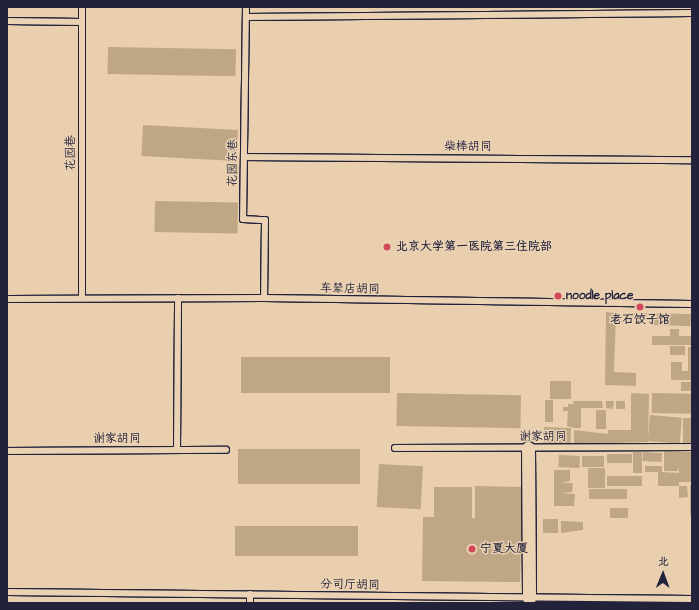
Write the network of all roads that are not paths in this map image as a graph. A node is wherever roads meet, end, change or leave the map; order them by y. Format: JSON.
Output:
{"nodes":[{"id":1,"x":82,"y":7,"type":"edge"},
{"id":2,"x":246,"y":7,"type":"edge"},
{"id":3,"x":692,"y":13,"type":"edge"},
{"id":4,"x":246,"y":16,"type":"junction"},
{"id":5,"x":7,"y":21,"type":"edge"},
{"id":6,"x":82,"y":22,"type":"junction"},
{"id":7,"x":244,"y":157,"type":"junction"},
{"id":8,"x":692,"y":160,"type":"edge"},
{"id":9,"x":82,"y":298,"type":"junction"},
{"id":10,"x":178,"y":298,"type":"junction"},
{"id":11,"x":264,"y":298,"type":"junction"},
{"id":12,"x":7,"y":299,"type":"edge"},
{"id":13,"x":692,"y":304,"type":"edge"},
{"id":14,"x":395,"y":448,"type":"dead end"},
{"id":15,"x":528,"y":448,"type":"junction"},
{"id":16,"x":692,"y":448,"type":"edge"},
{"id":17,"x":178,"y":450,"type":"junction"},
{"id":18,"x":226,"y":450,"type":"dead end"},
{"id":19,"x":7,"y":451,"type":"edge"},
{"id":20,"x":7,"y":592,"type":"edge"},
{"id":21,"x":250,"y":594,"type":"junction"},
{"id":22,"x":529,"y":598,"type":"junction"},
{"id":23,"x":692,"y":599,"type":"edge"},
{"id":24,"x":492,"y":600,"type":"edge"},
{"id":25,"x":250,"y":603,"type":"edge"}],
"edges":[{"from":1,"to":6,"type":"lane","name":"花园巷"},
{"from":2,"to":4,"type":"lane","name":"花园东巷"},
{"from":3,"to":4,"type":"lane"},
{"from":4,"to":7,"type":"lane","name":"花园东巷"},
{"from":5,"to":6,"type":"lane"},
{"from":6,"to":9,"type":"lane","name":"花园巷"},
{"from":7,"to":8,"type":"lane","name":"柴棒胡同"},
{"from":7,"to":11,"type":"lane","name":"花园东巷"},
{"from":9,"to":10,"type":"lane","name":"车辇店胡同"},
{"from":9,"to":12,"type":"lane","name":"车辇店胡同"},
{"from":10,"to":11,"type":"lane","name":"车辇店胡同"},
{"from":10,"to":17,"type":"lane"},
{"from":11,"to":13,"type":"lane","name":"车辇店胡同"},
{"from":14,"to":15,"type":"lane","name":"谢家胡同"},
{"from":15,"to":16,"type":"lane","name":"谢家胡同"},
{"from":15,"to":22,"type":"street"},
{"from":17,"to":18,"type":"lane","name":"谢家胡同"},
{"from":17,"to":19,"type":"lane","name":"谢家胡同"},
{"from":20,"to":21,"type":"lane","name":"分司厅胡同"},
{"from":21,"to":24,"type":"lane","name":"分司厅胡同"},
{"from":21,"to":25,"type":"lane"},
{"from":22,"to":23,"type":"lane","name":"分司厅胡同"},
{"from":22,"to":24,"type":"lane","name":"分司厅胡同"}]}
